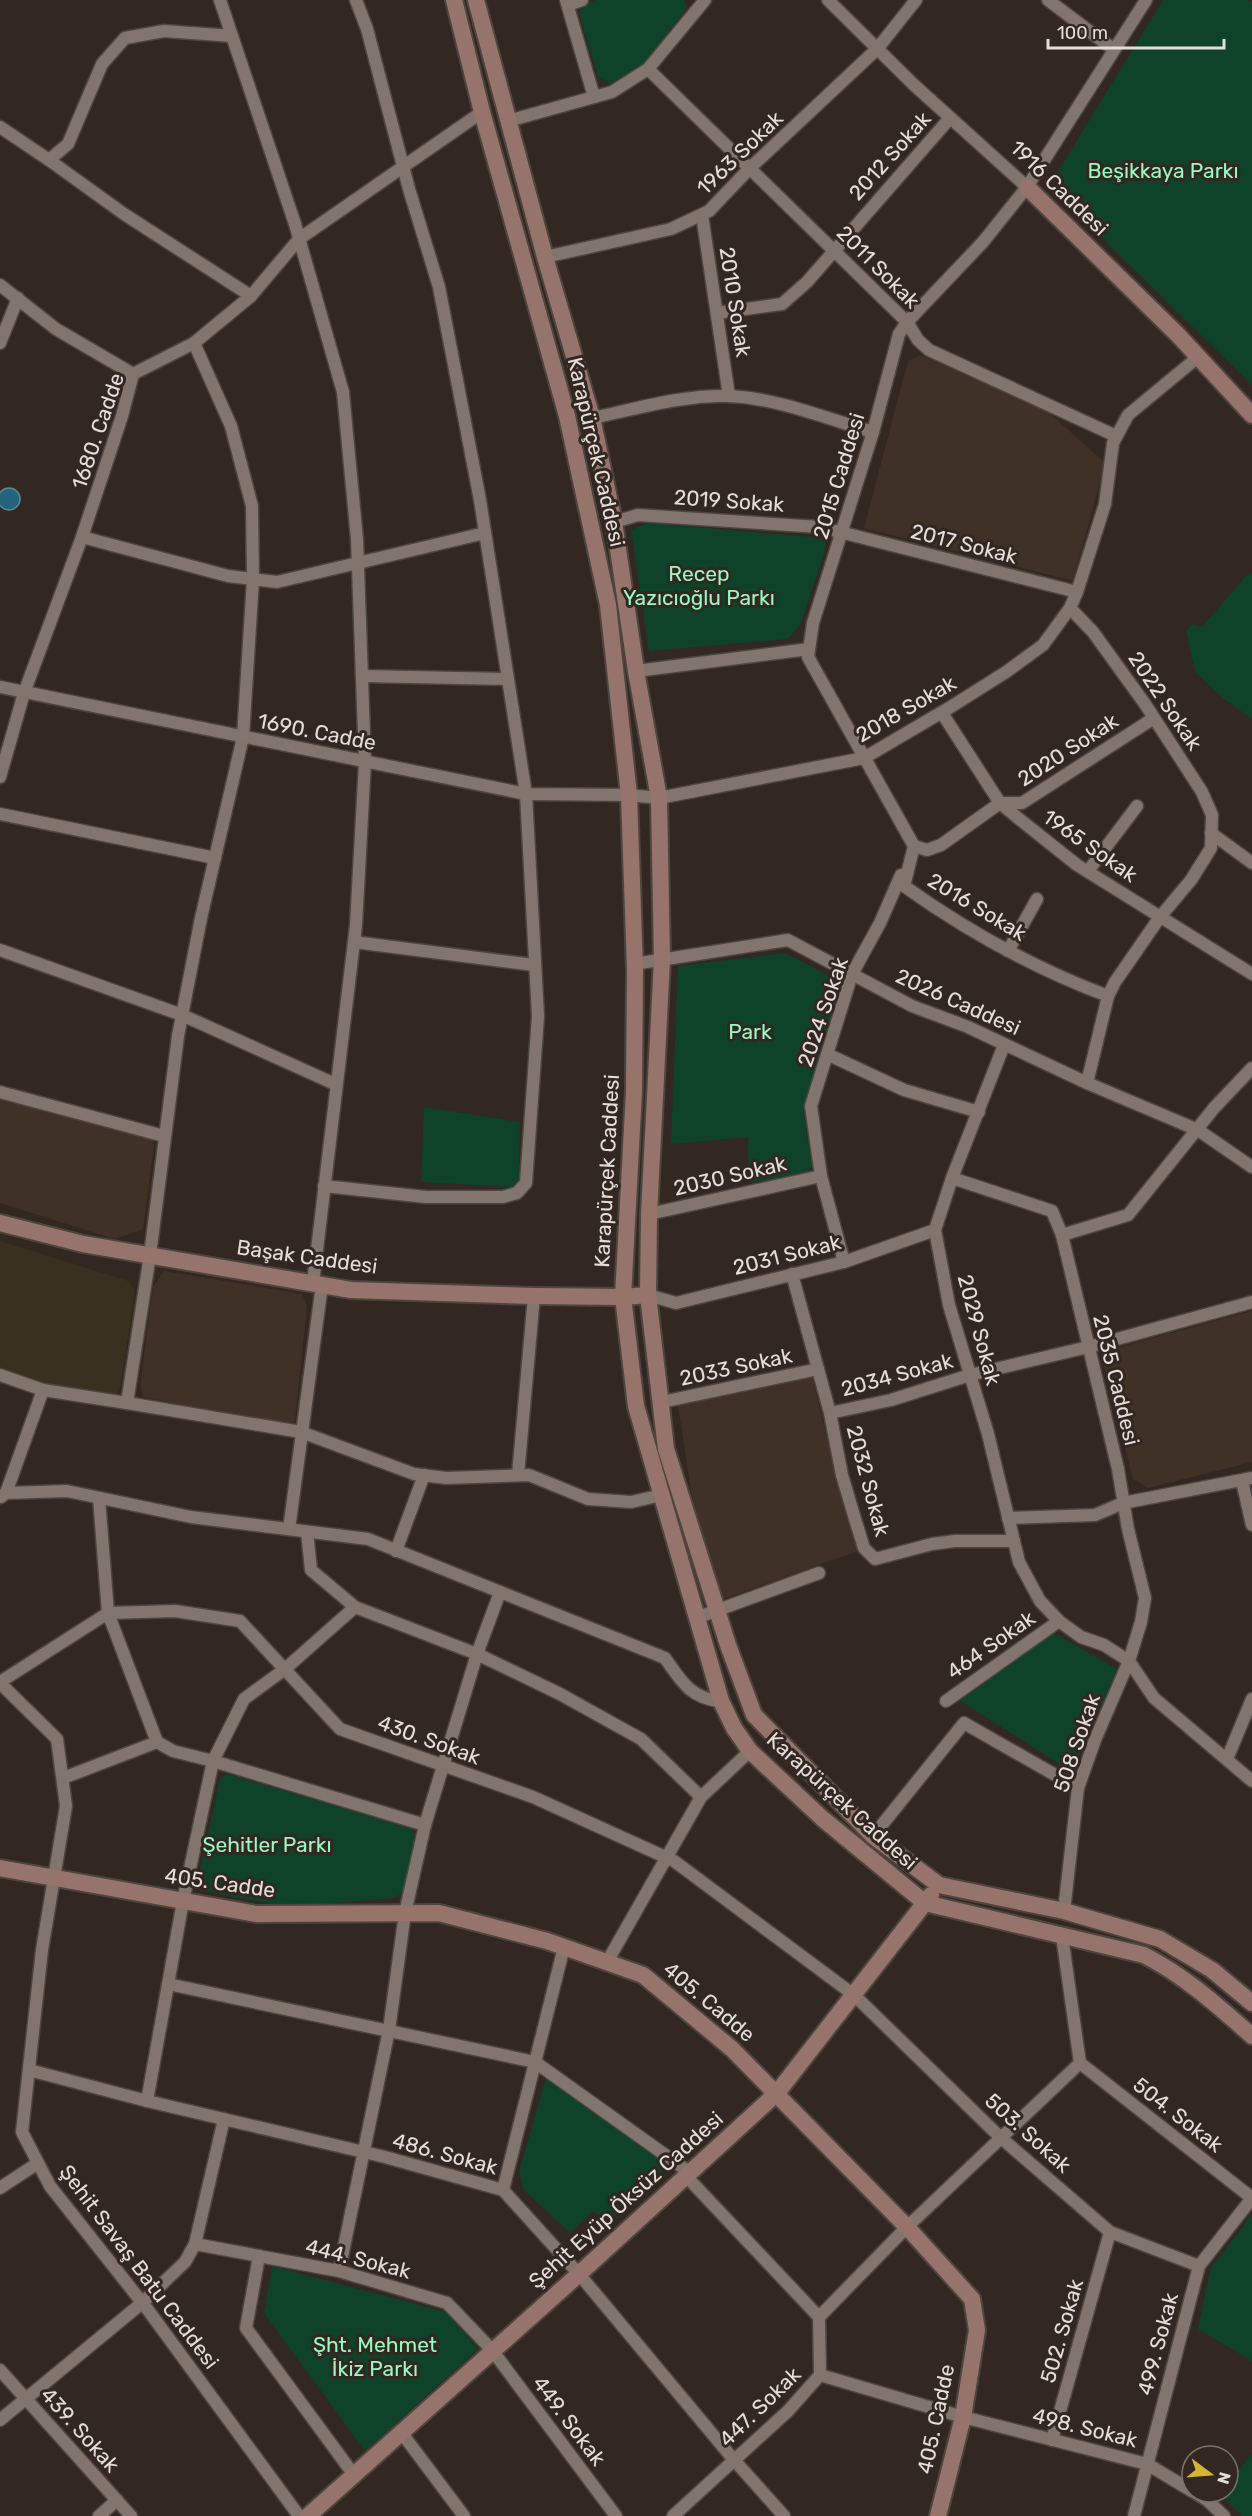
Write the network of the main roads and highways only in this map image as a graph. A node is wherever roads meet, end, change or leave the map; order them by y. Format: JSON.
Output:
{"nodes":[{"id":1,"x":454,"y":0,"type":"edge"},
{"id":2,"x":476,"y":0,"type":"edge"},
{"id":3,"x":1027,"y":187,"type":"road end"},
{"id":4,"x":1252,"y":415,"type":"edge"},
{"id":5,"x":0,"y":1223,"type":"edge"},
{"id":6,"x":648,"y":1295,"type":"junction"},
{"id":7,"x":623,"y":1297,"type":"junction"},
{"id":8,"x":0,"y":1868,"type":"edge"},
{"id":9,"x":939,"y":1885,"type":"junction"},
{"id":10,"x":925,"y":1903,"type":"junction"},
{"id":11,"x":1252,"y":2003,"type":"edge"},
{"id":12,"x":1252,"y":2036,"type":"edge"},
{"id":13,"x":777,"y":2093,"type":"junction"},
{"id":14,"x":308,"y":2516,"type":"edge"},
{"id":15,"x":938,"y":2516,"type":"edge"}],
"edges":[{"from":1,"to":7,"type":"main road","name":"Karapürçek Caddesi"},
{"from":2,"to":6,"type":"main road","name":"Karapürçek Caddesi"},
{"from":3,"to":4,"type":"main road","name":"1916 Caddesi"},
{"from":5,"to":7,"type":"main road","name":"Başak Caddesi"},
{"from":6,"to":7,"type":"main road","name":"Başak Caddesi"},
{"from":6,"to":9,"type":"main road","name":"Karapürçek Caddesi"},
{"from":7,"to":10,"type":"main road","name":"Karapürçek Caddesi"},
{"from":8,"to":13,"type":"main road","name":"405. Cadde"},
{"from":9,"to":10,"type":"main road","name":"Şehit Eyüp Öksüz Caddesi"},
{"from":9,"to":11,"type":"main road","name":"Karapürçek Caddesi"},
{"from":10,"to":12,"type":"main road","name":"Karapürçek Caddesi"},
{"from":10,"to":13,"type":"main road","name":"Şehit Eyüp Öksüz Caddesi"},
{"from":13,"to":14,"type":"main road","name":"Şehit Eyüp Öksüz Caddesi"},
{"from":13,"to":15,"type":"main road","name":"405. Cadde"}]}
